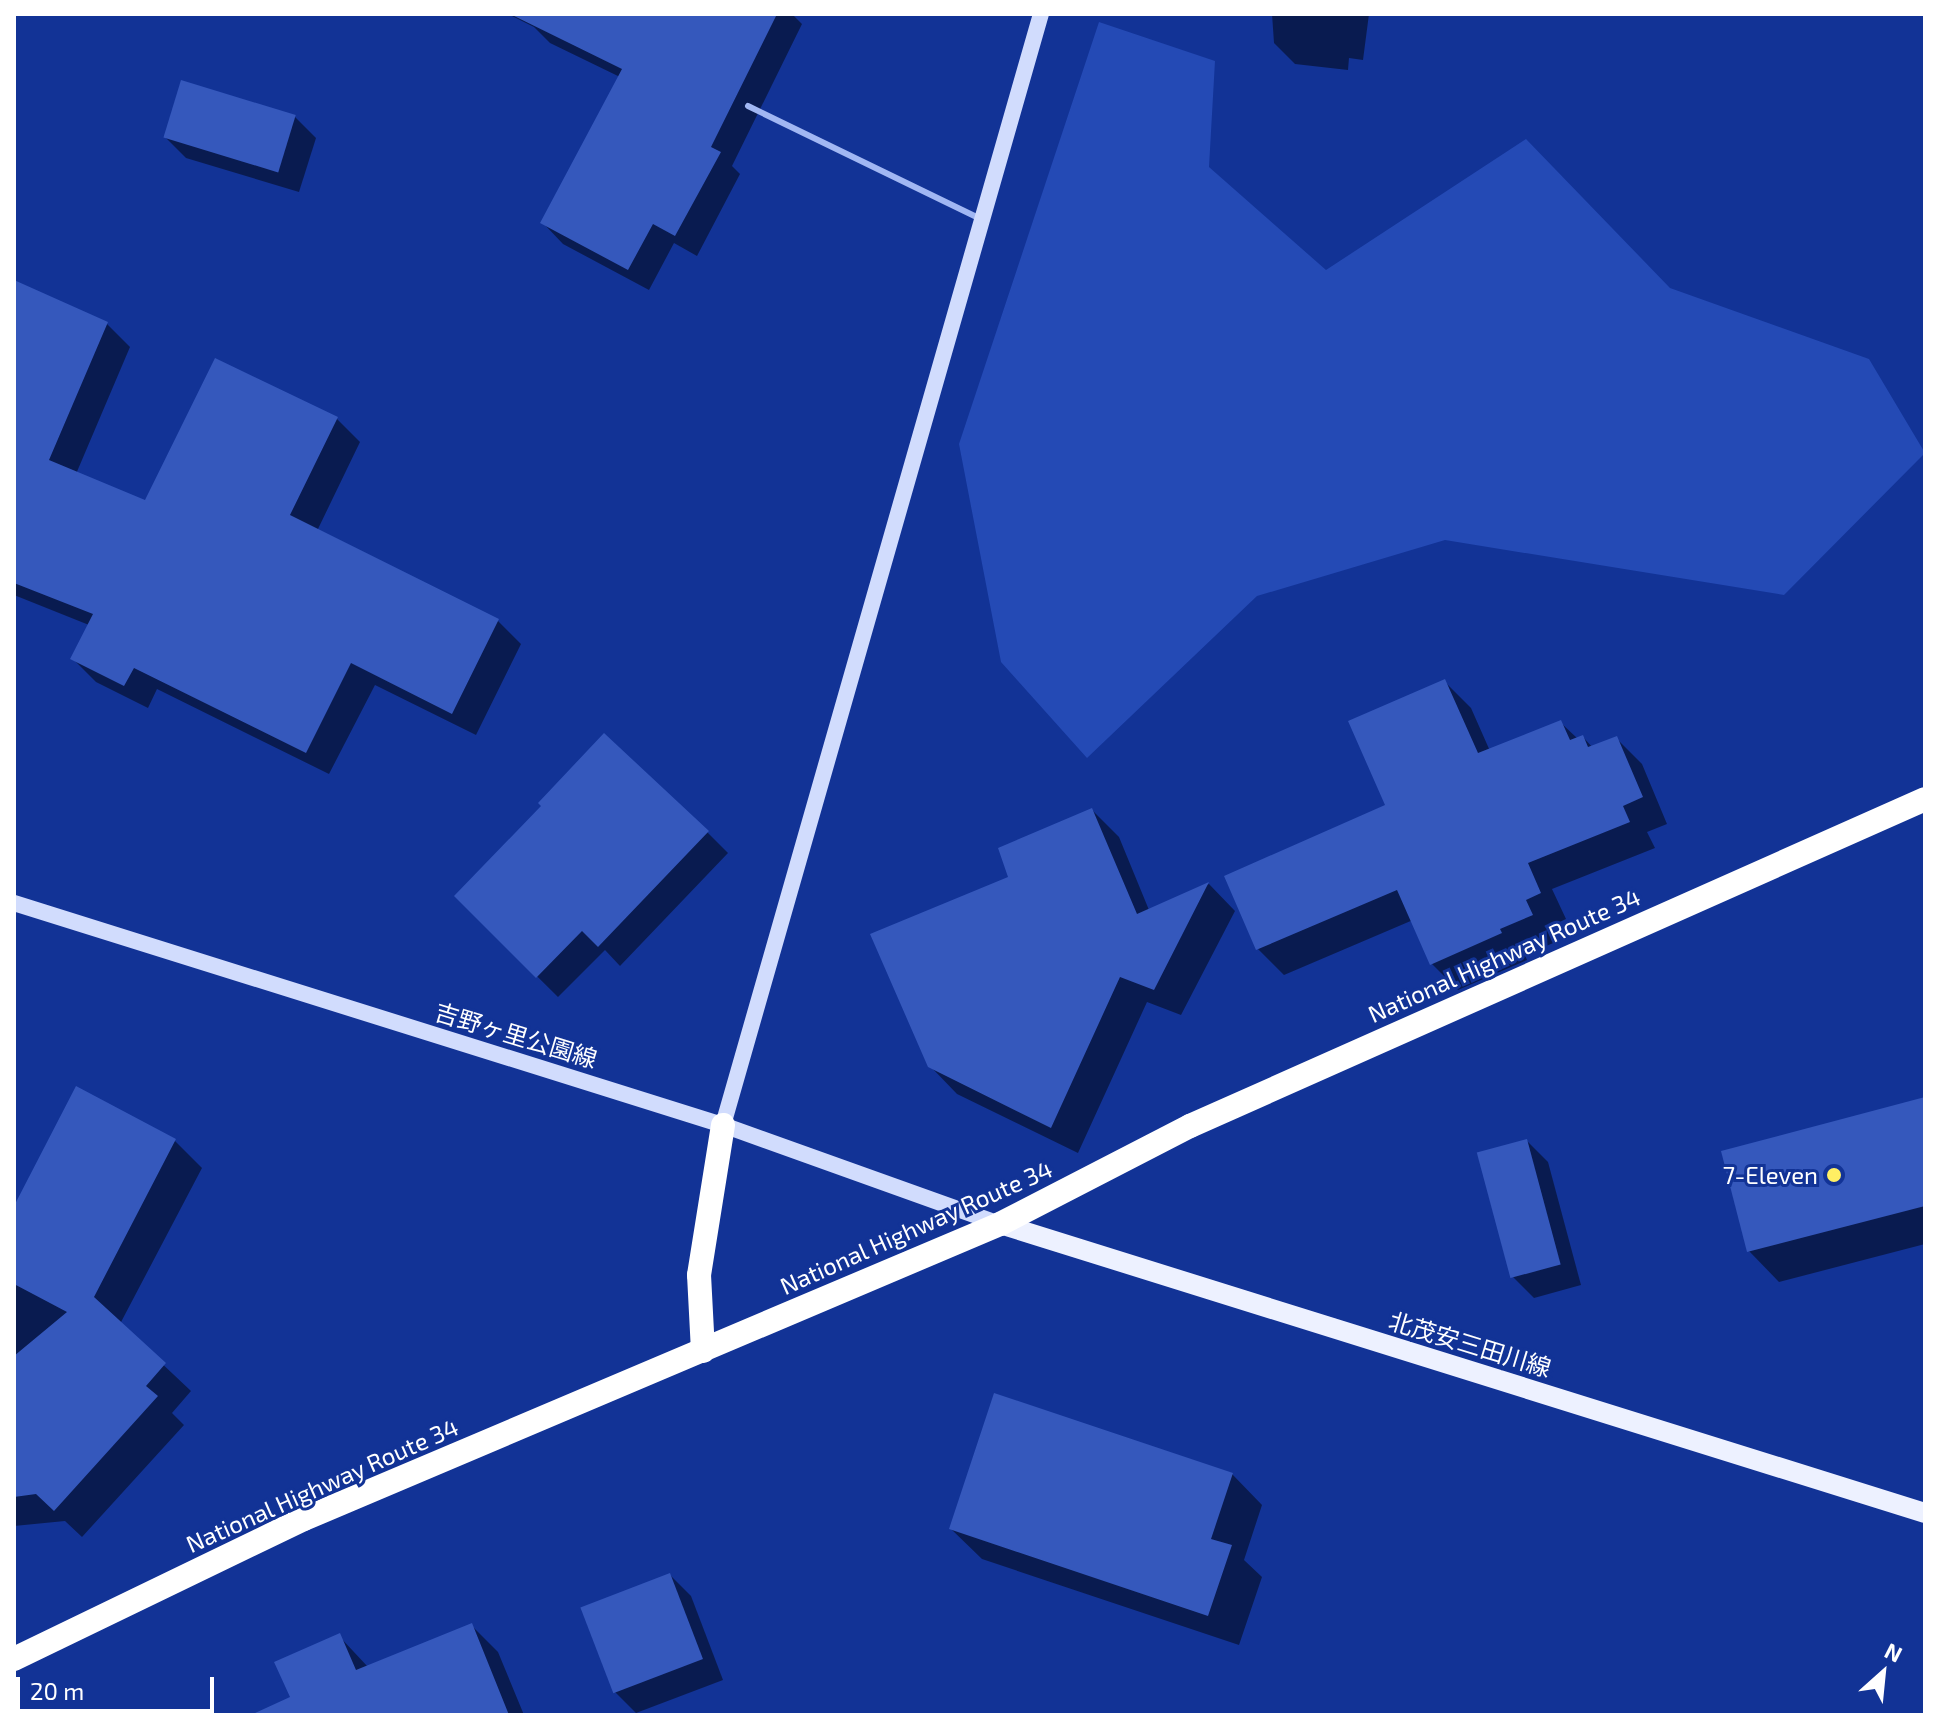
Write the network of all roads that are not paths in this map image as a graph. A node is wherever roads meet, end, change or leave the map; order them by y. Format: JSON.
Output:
{"nodes":[{"id":1,"x":1041,"y":14,"type":"edge"},
{"id":2,"x":748,"y":106,"type":"dead end"},
{"id":3,"x":982,"y":220,"type":"junction"},
{"id":4,"x":1925,"y":799,"type":"edge"},
{"id":5,"x":14,"y":903,"type":"edge"},
{"id":6,"x":723,"y":1125,"type":"junction"},
{"id":7,"x":1000,"y":1224,"type":"junction"},
{"id":8,"x":703,"y":1351,"type":"junction"},
{"id":9,"x":1925,"y":1513,"type":"edge"},
{"id":10,"x":14,"y":1659,"type":"edge"}],
"edges":[{"from":1,"to":3,"type":"street"},
{"from":2,"to":3,"type":"lane"},
{"from":3,"to":6,"type":"street"},
{"from":4,"to":7,"type":"highway","name":"National Highway Route 34"},
{"from":5,"to":6,"type":"street","name":"吉野ヶ里公園線"},
{"from":6,"to":7,"type":"street","name":"吉野ヶ里公園線"},
{"from":6,"to":8,"type":"highway"},
{"from":7,"to":8,"type":"highway","name":"National Highway Route 34"},
{"from":7,"to":9,"type":"main road","name":"北茂安三田川線"},
{"from":8,"to":10,"type":"highway","name":"National Highway Route 34"}]}
